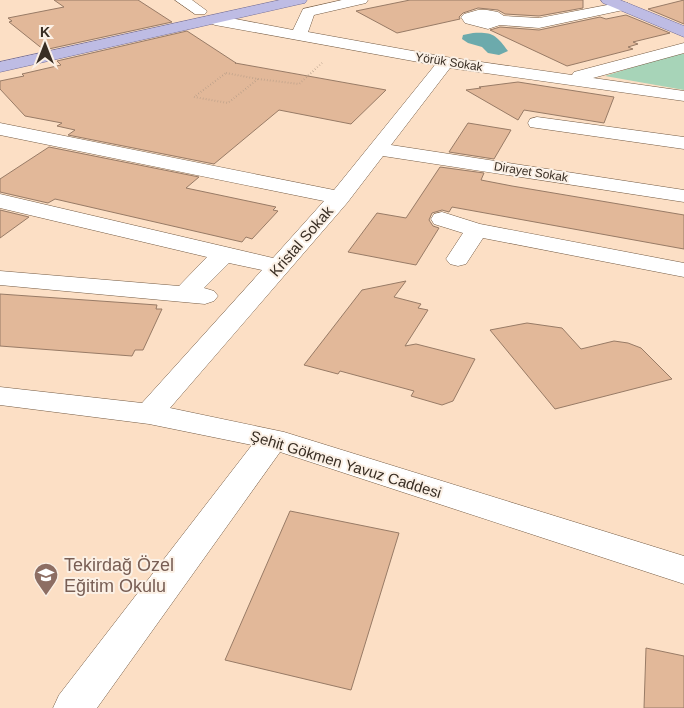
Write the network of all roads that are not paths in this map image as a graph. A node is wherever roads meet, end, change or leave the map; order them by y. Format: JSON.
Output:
{"nodes":[{"id":1,"x":182,"y":0,"type":"edge"},
{"id":2,"x":251,"y":0,"type":"edge"},
{"id":3,"x":361,"y":0,"type":"edge"},
{"id":4,"x":608,"y":0,"type":"edge"},
{"id":5,"x":638,"y":0,"type":"edge"},
{"id":6,"x":304,"y":6,"type":"edge"},
{"id":7,"x":471,"y":6,"type":"dead end"},
{"id":8,"x":623,"y":6,"type":"junction"},
{"id":9,"x":200,"y":11,"type":"junction"},
{"id":10,"x":684,"y":18,"type":"edge"},
{"id":11,"x":277,"y":19,"type":"dead end"},
{"id":12,"x":215,"y":20,"type":"junction"},
{"id":13,"x":684,"y":32,"type":"edge"},
{"id":14,"x":299,"y":35,"type":"junction"},
{"id":15,"x":684,"y":48,"type":"edge"},
{"id":16,"x":0,"y":53,"type":"edge"},
{"id":17,"x":446,"y":62,"type":"junction"},
{"id":18,"x":0,"y":67,"type":"edge"},
{"id":19,"x":569,"y":79,"type":"junction"},
{"id":20,"x":684,"y":96,"type":"edge"},
{"id":21,"x":537,"y":123,"type":"dead end"},
{"id":22,"x":0,"y":129,"type":"edge"},
{"id":23,"x":684,"y":143,"type":"edge"},
{"id":24,"x":378,"y":149,"type":"junction"},
{"id":25,"x":684,"y":196,"type":"edge"},
{"id":26,"x":339,"y":198,"type":"junction"},
{"id":27,"x":0,"y":201,"type":"edge"},
{"id":28,"x":442,"y":219,"type":"dead end"},
{"id":29,"x":476,"y":230,"type":"junction"},
{"id":30,"x":224,"y":254,"type":"junction"},
{"id":31,"x":458,"y":259,"type":"dead end"},
{"id":32,"x":278,"y":267,"type":"junction"},
{"id":33,"x":684,"y":270,"type":"edge"},
{"id":34,"x":0,"y":278,"type":"edge"},
{"id":35,"x":0,"y":396,"type":"edge"},
{"id":36,"x":150,"y":414,"type":"junction"},
{"id":37,"x":273,"y":438,"type":"junction"},
{"id":38,"x":684,"y":570,"type":"edge"},
{"id":39,"x":73,"y":708,"type":"edge"}],
"edges":[{"from":1,"to":9,"type":"street"},
{"from":2,"to":9,"type":"main road"},
{"from":3,"to":6,"type":"street"},
{"from":4,"to":8,"type":"main road"},
{"from":5,"to":10,"type":"main road"},
{"from":6,"to":11,"type":"street"},
{"from":6,"to":12,"type":"main road"},
{"from":6,"to":14,"type":"street"},
{"from":7,"to":8,"type":"street"},
{"from":8,"to":13,"type":"main road"},
{"from":9,"to":16,"type":"main road"},
{"from":12,"to":14,"type":"street","name":"Yörük Sokak"},
{"from":12,"to":18,"type":"main road"},
{"from":14,"to":17,"type":"street","name":"Yörük Sokak"},
{"from":15,"to":19,"type":"street"},
{"from":17,"to":19,"type":"street","name":"Yörük Sokak"},
{"from":17,"to":24,"type":"street","name":"Kristal Sokak"},
{"from":19,"to":20,"type":"street","name":"Yörük Sokak"},
{"from":21,"to":23,"type":"street"},
{"from":22,"to":26,"type":"street"},
{"from":24,"to":25,"type":"street","name":"Dirayet Sokak"},
{"from":24,"to":26,"type":"street","name":"Kristal Sokak"},
{"from":26,"to":32,"type":"street","name":"Kristal Sokak"},
{"from":27,"to":30,"type":"street"},
{"from":28,"to":29,"type":"street"},
{"from":29,"to":31,"type":"street"},
{"from":29,"to":33,"type":"street"},
{"from":30,"to":32,"type":"street"},
{"from":30,"to":34,"type":"street"},
{"from":32,"to":36,"type":"street","name":"Kristal Sokak"},
{"from":35,"to":36,"type":"street","name":"Şehit Gökmen Yavuz Caddesi"},
{"from":36,"to":37,"type":"street","name":"Şehit Gökmen Yavuz Caddesi"},
{"from":37,"to":38,"type":"street","name":"Şehit Gökmen Yavuz Caddesi"},
{"from":37,"to":39,"type":"street"}]}
